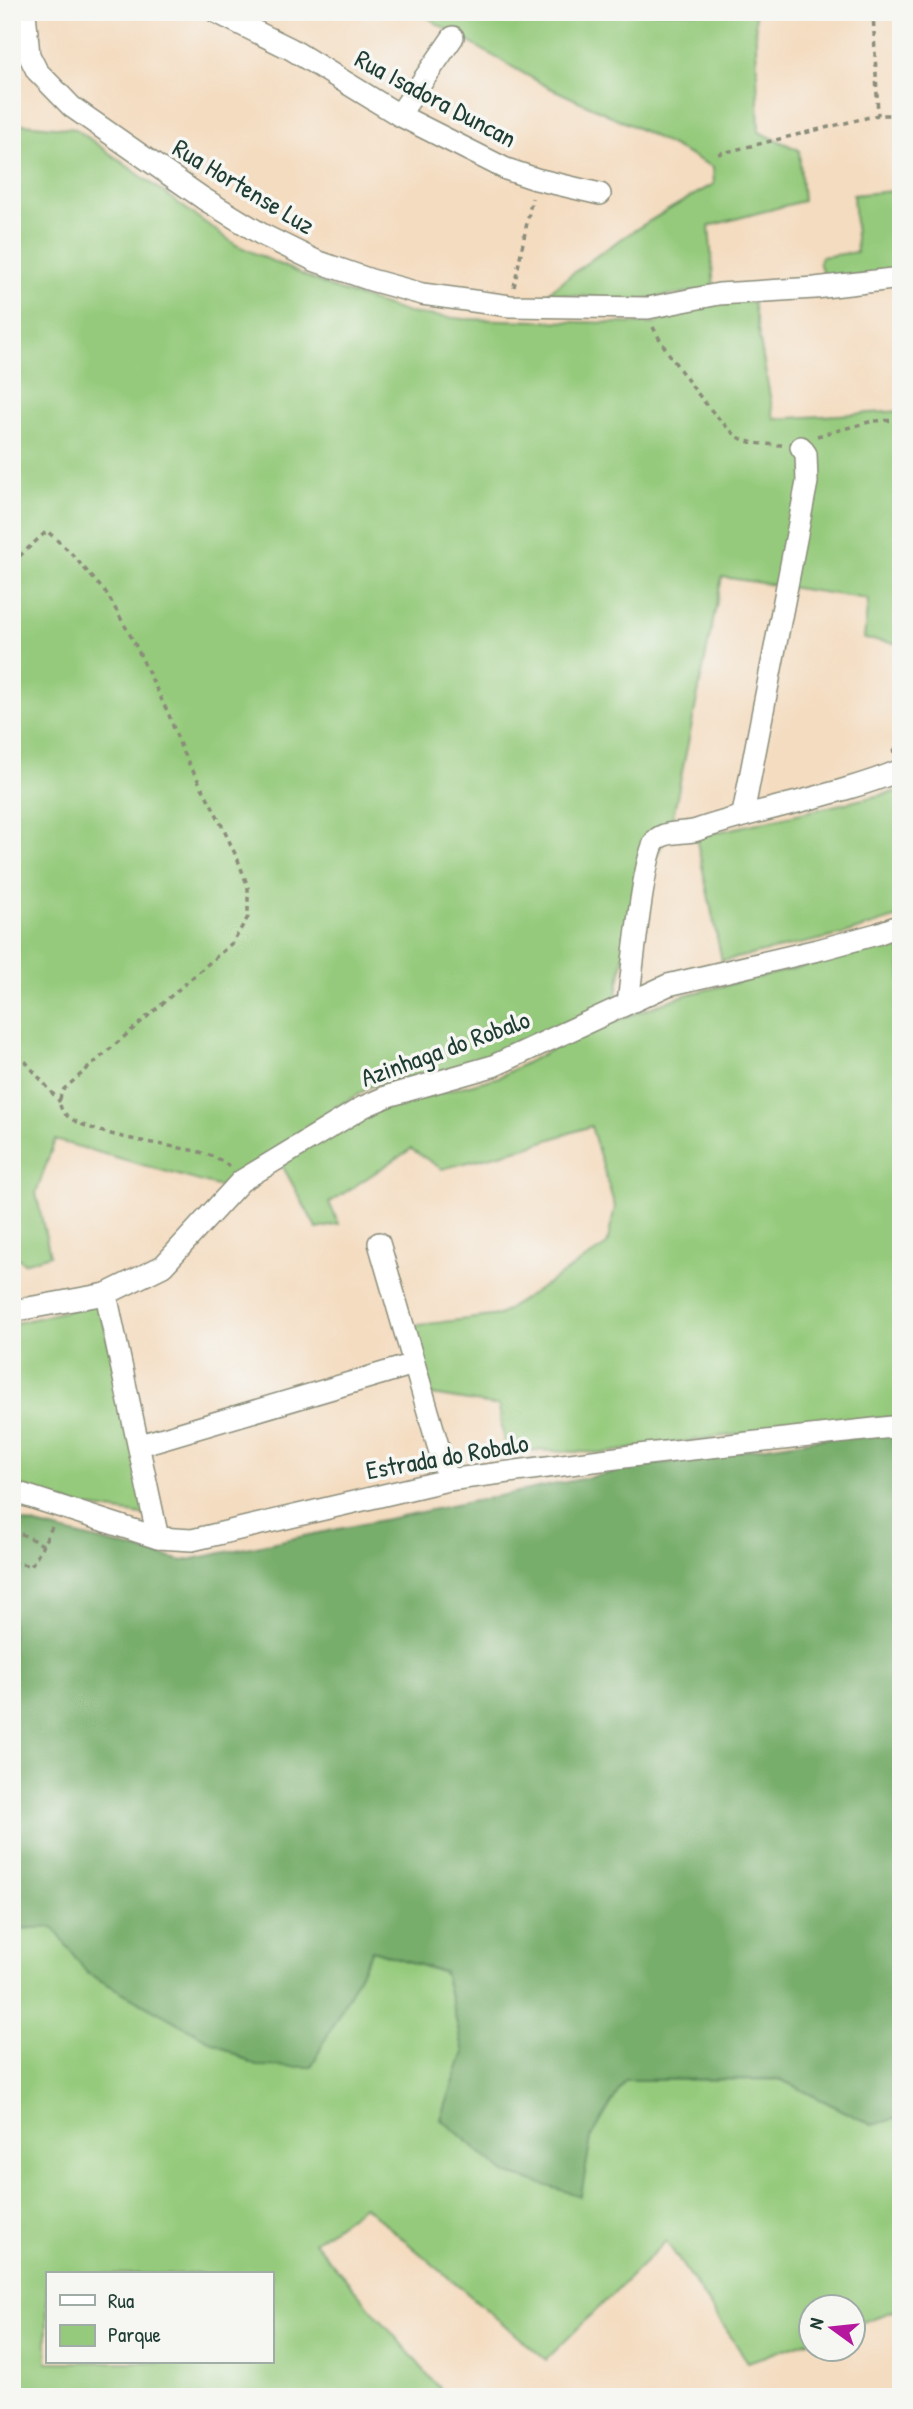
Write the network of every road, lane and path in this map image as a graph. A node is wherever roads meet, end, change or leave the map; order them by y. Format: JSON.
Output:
{"nodes":[{"id":1,"x":24,"y":12,"type":"edge"},
{"id":2,"x":216,"y":12,"type":"edge"},
{"id":3,"x":873,"y":12,"type":"edge"},
{"id":4,"x":453,"y":37,"type":"dead end"},
{"id":5,"x":399,"y":115,"type":"junction"},
{"id":6,"x":878,"y":115,"type":"junction"},
{"id":7,"x":901,"y":116,"type":"edge"},
{"id":8,"x":718,"y":154,"type":"dead end"},
{"id":9,"x":536,"y":179,"type":"junction"},
{"id":10,"x":600,"y":194,"type":"dead end"},
{"id":11,"x":901,"y":278,"type":"edge"},
{"id":12,"x":510,"y":306,"type":"junction"},
{"id":13,"x":648,"y":308,"type":"junction"},
{"id":14,"x":901,"y":420,"type":"edge"},
{"id":15,"x":801,"y":447,"type":"junction"},
{"id":16,"x":12,"y":563,"type":"edge"},
{"id":17,"x":901,"y":770,"type":"edge"},
{"id":18,"x":743,"y":814,"type":"junction"},
{"id":19,"x":901,"y":925,"type":"edge"},
{"id":20,"x":628,"y":1002,"type":"junction"},
{"id":21,"x":12,"y":1046,"type":"edge"},
{"id":22,"x":60,"y":1102,"type":"junction"},
{"id":23,"x":241,"y":1181,"type":"junction"},
{"id":24,"x":379,"y":1242,"type":"dead end"},
{"id":25,"x":106,"y":1294,"type":"junction"},
{"id":26,"x":12,"y":1311,"type":"edge"},
{"id":27,"x":414,"y":1364,"type":"junction"},
{"id":28,"x":901,"y":1426,"type":"edge"},
{"id":29,"x":140,"y":1445,"type":"junction"},
{"id":30,"x":448,"y":1480,"type":"junction"},
{"id":31,"x":12,"y":1491,"type":"edge"},
{"id":32,"x":61,"y":1507,"type":"junction"},
{"id":33,"x":12,"y":1529,"type":"edge"},
{"id":34,"x":159,"y":1538,"type":"junction"},
{"id":35,"x":43,"y":1545,"type":"junction"},
{"id":36,"x":12,"y":1562,"type":"edge"}],
"edges":[{"from":1,"to":12,"type":"street","name":"Rua Hortense Luz"},
{"from":2,"to":5,"type":"street","name":"Rua Isadora Duncan"},
{"from":3,"to":6,"type":"path"},
{"from":4,"to":5,"type":"street"},
{"from":5,"to":9,"type":"street","name":"Rua Isadora Duncan"},
{"from":6,"to":7,"type":"path"},
{"from":6,"to":8,"type":"path"},
{"from":9,"to":10,"type":"street","name":"Rua Isadora Duncan"},
{"from":9,"to":12,"type":"path"},
{"from":11,"to":13,"type":"street","name":"Rua Hortense Luz"},
{"from":12,"to":13,"type":"street","name":"Rua Hortense Luz"},
{"from":13,"to":15,"type":"path"},
{"from":14,"to":15,"type":"path"},
{"from":15,"to":18,"type":"street"},
{"from":16,"to":22,"type":"path"},
{"from":17,"to":18,"type":"street"},
{"from":18,"to":20,"type":"street"},
{"from":19,"to":20,"type":"street","name":"Azinhaga do Robalo"},
{"from":20,"to":23,"type":"street","name":"Azinhaga do Robalo"},
{"from":21,"to":22,"type":"path"},
{"from":22,"to":23,"type":"path"},
{"from":23,"to":25,"type":"street","name":"Azinhaga do Robalo"},
{"from":24,"to":27,"type":"street"},
{"from":25,"to":26,"type":"street","name":"Azinhaga do Robalo"},
{"from":25,"to":29,"type":"street"},
{"from":27,"to":29,"type":"street"},
{"from":27,"to":30,"type":"street"},
{"from":28,"to":30,"type":"street","name":"Estrada do Robalo"},
{"from":29,"to":34,"type":"street"},
{"from":30,"to":34,"type":"street","name":"Estrada do Robalo"},
{"from":31,"to":32,"type":"street","name":"Estrada do Robalo"},
{"from":32,"to":34,"type":"street","name":"Estrada do Robalo"},
{"from":32,"to":35,"type":"path"},
{"from":33,"to":35,"type":"path"},
{"from":35,"to":36,"type":"path"}]}
